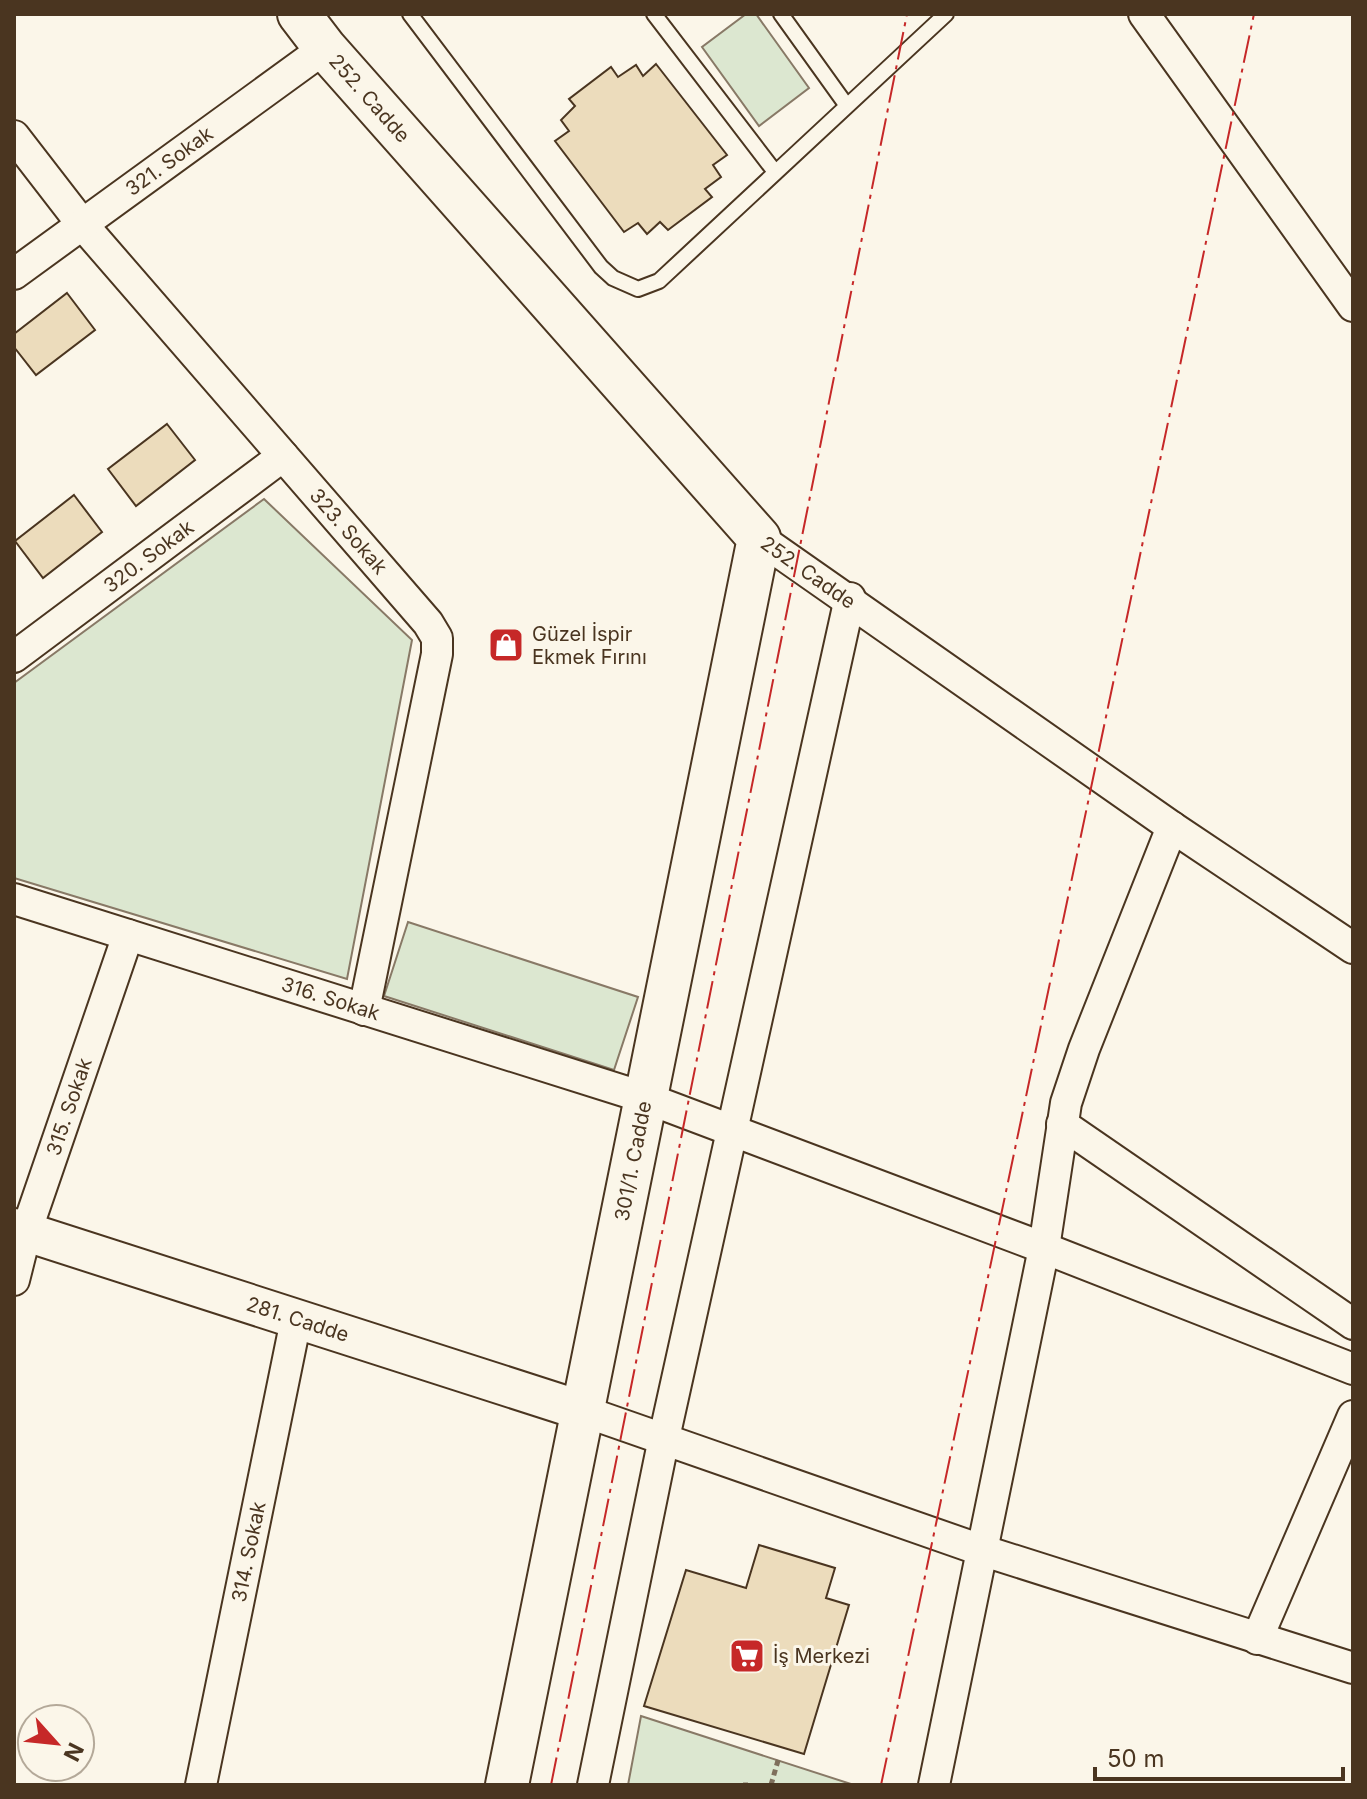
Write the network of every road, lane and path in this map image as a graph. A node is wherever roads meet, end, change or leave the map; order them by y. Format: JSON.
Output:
{"nodes":[{"id":1,"x":299,"y":14,"type":"edge"},
{"id":2,"x":410,"y":14,"type":"edge"},
{"id":3,"x":654,"y":14,"type":"edge"},
{"id":4,"x":781,"y":14,"type":"edge"},
{"id":5,"x":946,"y":14,"type":"edge"},
{"id":6,"x":1144,"y":14,"type":"edge"},
{"id":7,"x":325,"y":48,"type":"junction"},
{"id":8,"x":847,"y":106,"type":"junction"},
{"id":9,"x":14,"y":136,"type":"edge"},
{"id":10,"x":775,"y":172,"type":"junction"},
{"id":11,"x":82,"y":224,"type":"junction"},
{"id":12,"x":14,"y":274,"type":"edge"},
{"id":13,"x":1353,"y":306,"type":"edge"},
{"id":14,"x":283,"y":456,"type":"junction"},
{"id":15,"x":759,"y":538,"type":"junction"},
{"id":16,"x":850,"y":598,"type":"junction"},
{"id":17,"x":14,"y":657,"type":"edge"},
{"id":18,"x":1172,"y":827,"type":"junction"},
{"id":19,"x":14,"y":899,"type":"edge"},
{"id":20,"x":128,"y":935,"type":"junction"},
{"id":21,"x":1353,"y":948,"type":"edge"},
{"id":22,"x":364,"y":1010,"type":"junction"},
{"id":23,"x":646,"y":1098,"type":"junction"},
{"id":24,"x":1062,"y":1124,"type":"junction"},
{"id":25,"x":731,"y":1130,"type":"junction"},
{"id":26,"x":20,"y":1230,"type":"edge"},
{"id":27,"x":1044,"y":1248,"type":"junction"},
{"id":28,"x":14,"y":1280,"type":"edge"},
{"id":29,"x":296,"y":1320,"type":"junction"},
{"id":30,"x":1353,"y":1324,"type":"edge"},
{"id":31,"x":1353,"y":1369,"type":"edge"},
{"id":32,"x":583,"y":1411,"type":"junction"},
{"id":33,"x":1353,"y":1416,"type":"edge"},
{"id":34,"x":664,"y":1438,"type":"junction"},
{"id":35,"x":981,"y":1550,"type":"junction"},
{"id":36,"x":1257,"y":1639,"type":"junction"},
{"id":37,"x":1353,"y":1668,"type":"edge"},
{"id":38,"x":779,"y":1757,"type":"dead end"},
{"id":39,"x":201,"y":1785,"type":"edge"},
{"id":40,"x":507,"y":1785,"type":"edge"},
{"id":41,"x":593,"y":1785,"type":"edge"},
{"id":42,"x":771,"y":1785,"type":"edge"},
{"id":43,"x":934,"y":1785,"type":"edge"}],
"edges":[{"from":1,"to":7,"type":"main road","name":"252. Cadde"},
{"from":2,"to":10,"type":"lane"},
{"from":3,"to":10,"type":"lane"},
{"from":4,"to":8,"type":"lane"},
{"from":5,"to":8,"type":"lane"},
{"from":6,"to":13,"type":"street"},
{"from":7,"to":11,"type":"street","name":"321. Sokak"},
{"from":7,"to":15,"type":"main road","name":"252. Cadde"},
{"from":8,"to":10,"type":"lane"},
{"from":9,"to":11,"type":"street","name":"323. Sokak"},
{"from":11,"to":12,"type":"street","name":"321. Sokak"},
{"from":11,"to":14,"type":"street","name":"323. Sokak"},
{"from":14,"to":17,"type":"street","name":"320. Sokak"},
{"from":14,"to":22,"type":"street","name":"323. Sokak"},
{"from":15,"to":16,"type":"street","name":"252. Cadde"},
{"from":15,"to":23,"type":"main road","name":"301/1. Cadde"},
{"from":16,"to":18,"type":"street","name":"252. Cadde"},
{"from":16,"to":25,"type":"street"},
{"from":18,"to":21,"type":"street","name":"252. Cadde"},
{"from":18,"to":24,"type":"street"},
{"from":19,"to":20,"type":"street","name":"316. Sokak"},
{"from":20,"to":22,"type":"street","name":"316. Sokak"},
{"from":20,"to":26,"type":"street","name":"315. Sokak"},
{"from":22,"to":23,"type":"street","name":"316. Sokak"},
{"from":23,"to":25,"type":"street","name":"316. Sokak"},
{"from":23,"to":32,"type":"main road","name":"301/1. Cadde"},
{"from":24,"to":27,"type":"street"},
{"from":24,"to":30,"type":"street"},
{"from":25,"to":27,"type":"street","name":"316. Sokak"},
{"from":25,"to":34,"type":"street"},
{"from":26,"to":28,"type":"street","name":"315. Sokak"},
{"from":26,"to":29,"type":"street","name":"281. Cadde"},
{"from":27,"to":31,"type":"street","name":"316. Sokak"},
{"from":27,"to":35,"type":"street"},
{"from":29,"to":32,"type":"street","name":"281. Cadde"},
{"from":29,"to":39,"type":"street","name":"314. Sokak"},
{"from":32,"to":34,"type":"street"},
{"from":32,"to":40,"type":"main road","name":"301/1. Cadde"},
{"from":33,"to":36,"type":"street"},
{"from":34,"to":35,"type":"street"},
{"from":34,"to":41,"type":"street"},
{"from":35,"to":36,"type":"street"},
{"from":35,"to":43,"type":"street"},
{"from":36,"to":37,"type":"street"},
{"from":38,"to":42,"type":"path"}]}
